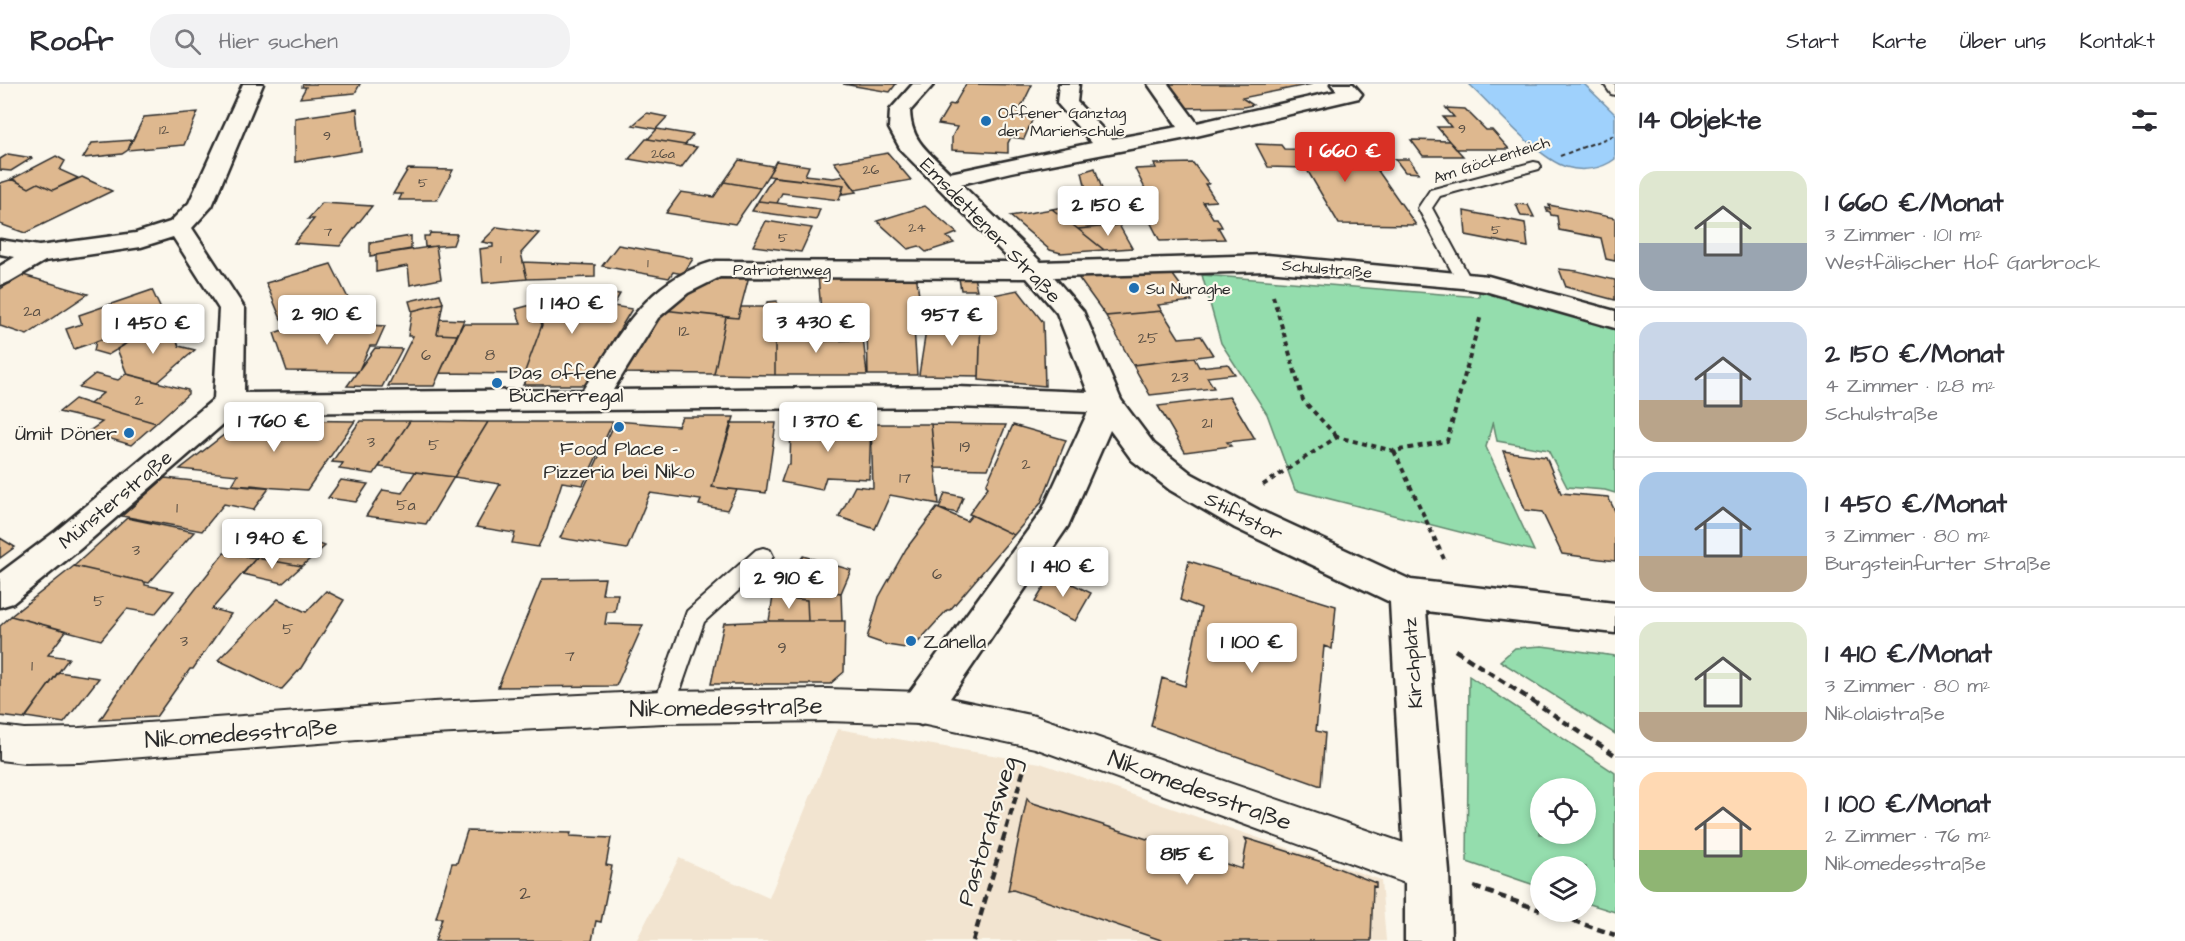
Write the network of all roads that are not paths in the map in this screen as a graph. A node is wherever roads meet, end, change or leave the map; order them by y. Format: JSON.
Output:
{"nodes":[{"id":1,"x":253,"y":84,"type":"edge"},
{"id":2,"x":924,"y":84,"type":"edge"},
{"id":3,"x":1069,"y":84,"type":"edge"},
{"id":4,"x":1158,"y":84,"type":"edge"},
{"id":5,"x":1341,"y":84,"type":"edge"},
{"id":6,"x":1610,"y":84,"type":"edge"},
{"id":7,"x":1615,"y":91,"type":"edge"},
{"id":8,"x":1192,"y":131,"type":"junction"},
{"id":9,"x":1108,"y":148,"type":"junction"},
{"id":10,"x":1534,"y":166,"type":"road end"},
{"id":11,"x":943,"y":181,"type":"junction"},
{"id":12,"x":179,"y":227,"type":"junction"},
{"id":13,"x":0,"y":247,"type":"edge"},
{"id":14,"x":39,"y":254,"type":"junction"},
{"id":15,"x":1034,"y":270,"type":"junction"},
{"id":16,"x":0,"y":278,"type":"edge"},
{"id":17,"x":1463,"y":280,"type":"junction"},
{"id":18,"x":1615,"y":320,"type":"edge"},
{"id":19,"x":592,"y":400,"type":"junction"},
{"id":20,"x":229,"y":403,"type":"junction"},
{"id":21,"x":1107,"y":403,"type":"junction"},
{"id":22,"x":763,"y":556,"type":"dead end"},
{"id":23,"x":0,"y":593,"type":"edge"},
{"id":24,"x":1408,"y":607,"type":"junction"},
{"id":25,"x":1615,"y":618,"type":"edge"},
{"id":26,"x":664,"y":707,"type":"junction"},
{"id":27,"x":921,"y":708,"type":"junction"},
{"id":28,"x":0,"y":743,"type":"edge"},
{"id":29,"x":1427,"y":871,"type":"junction"},
{"id":30,"x":1428,"y":941,"type":"edge"}],
"edges":[{"from":1,"to":12,"type":"street"},
{"from":2,"to":11,"type":"street","name":"Emsdettener Straße"},
{"from":3,"to":9,"type":"street"},
{"from":4,"to":8,"type":"street"},
{"from":5,"to":8,"type":"street"},
{"from":6,"to":7,"type":"lane"},
{"from":8,"to":9,"type":"street"},
{"from":9,"to":11,"type":"street"},
{"from":10,"to":17,"type":"lane","name":"Am Göckenteich"},
{"from":11,"to":15,"type":"street","name":"Emsdettener Straße"},
{"from":12,"to":14,"type":"street"},
{"from":12,"to":20,"type":"street"},
{"from":13,"to":14,"type":"street"},
{"from":14,"to":16,"type":"street"},
{"from":15,"to":17,"type":"street","name":"Schulstraße"},
{"from":15,"to":19,"type":"street","name":"Patriotenweg"},
{"from":15,"to":21,"type":"street","name":"Emsdettener Straße"},
{"from":17,"to":18,"type":"street","name":"Schulstraße"},
{"from":19,"to":20,"type":"street"},
{"from":19,"to":21,"type":"street"},
{"from":20,"to":23,"type":"street","name":"Münsterstraße"},
{"from":21,"to":24,"type":"street","name":"Stiftstor"},
{"from":21,"to":27,"type":"street"},
{"from":22,"to":26,"type":"lane"},
{"from":24,"to":25,"type":"street","name":"Kirchplatz"},
{"from":24,"to":29,"type":"street","name":"Kirchplatz"},
{"from":26,"to":27,"type":"street","name":"Nikomedesstraße"},
{"from":26,"to":28,"type":"street","name":"Nikomedesstraße"},
{"from":27,"to":29,"type":"street","name":"Nikomedesstraße"},
{"from":29,"to":30,"type":"street","name":"Kirchplatz"}]}
